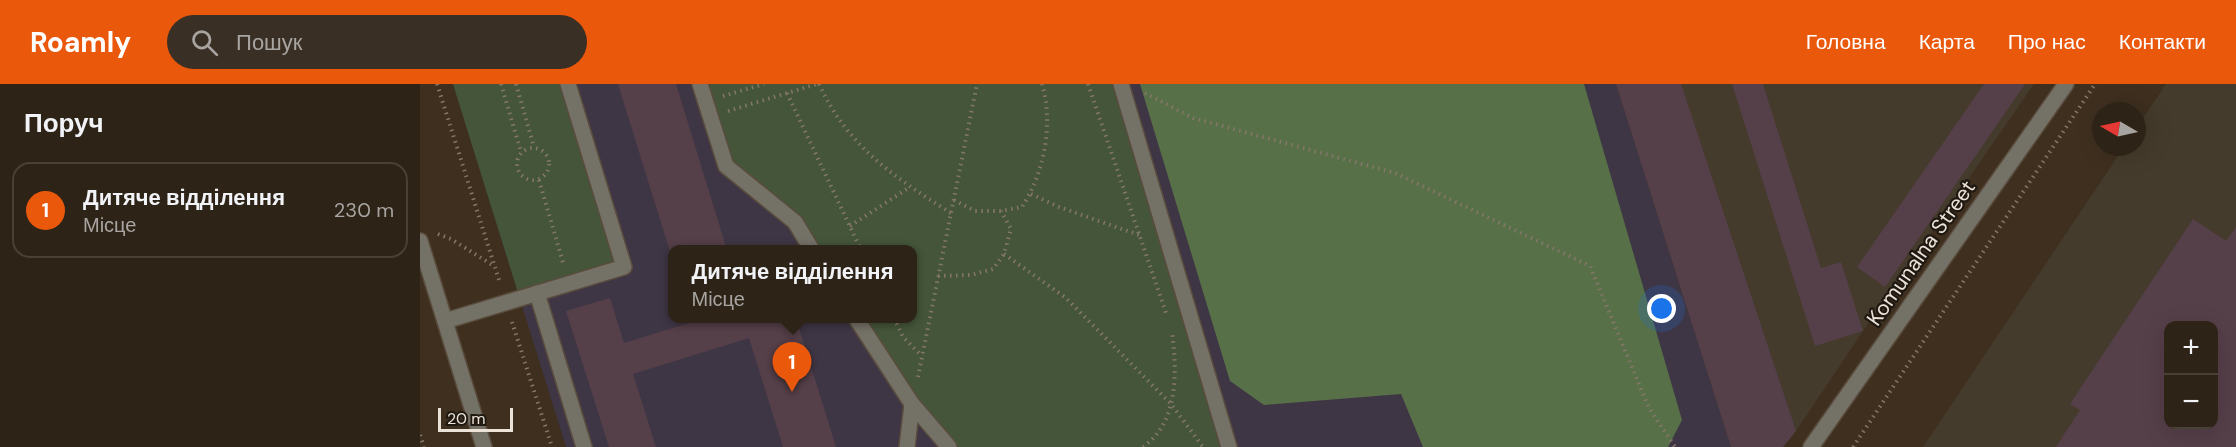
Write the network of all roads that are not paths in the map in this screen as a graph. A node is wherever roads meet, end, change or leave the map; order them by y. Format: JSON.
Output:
{"nodes":[{"id":1,"x":568,"y":84,"type":"edge"},
{"id":2,"x":700,"y":84,"type":"edge"},
{"id":3,"x":1120,"y":84,"type":"edge"},
{"id":4,"x":2066,"y":84,"type":"edge"},
{"id":5,"x":425,"y":237,"type":"edge"},
{"id":6,"x":809,"y":245,"type":"edge"},
{"id":7,"x":537,"y":293,"type":"junction"},
{"id":8,"x":445,"y":321,"type":"junction"},
{"id":9,"x":859,"y":323,"type":"edge"},
{"id":10,"x":912,"y":404,"type":"junction"},
{"id":11,"x":484,"y":447,"type":"edge"},
{"id":12,"x":584,"y":447,"type":"edge"},
{"id":13,"x":907,"y":447,"type":"edge"},
{"id":14,"x":949,"y":447,"type":"edge"},
{"id":15,"x":1229,"y":447,"type":"edge"},
{"id":16,"x":1811,"y":447,"type":"edge"}],
"edges":[{"from":1,"to":7,"type":"street"},
{"from":2,"to":6,"type":"street"},
{"from":3,"to":15,"type":"street"},
{"from":4,"to":16,"type":"street","name":"Komunalna Street"},
{"from":5,"to":8,"type":"street"},
{"from":7,"to":8,"type":"street"},
{"from":7,"to":12,"type":"street"},
{"from":8,"to":11,"type":"street"},
{"from":9,"to":10,"type":"street"},
{"from":10,"to":13,"type":"street"},
{"from":10,"to":14,"type":"street"}]}
